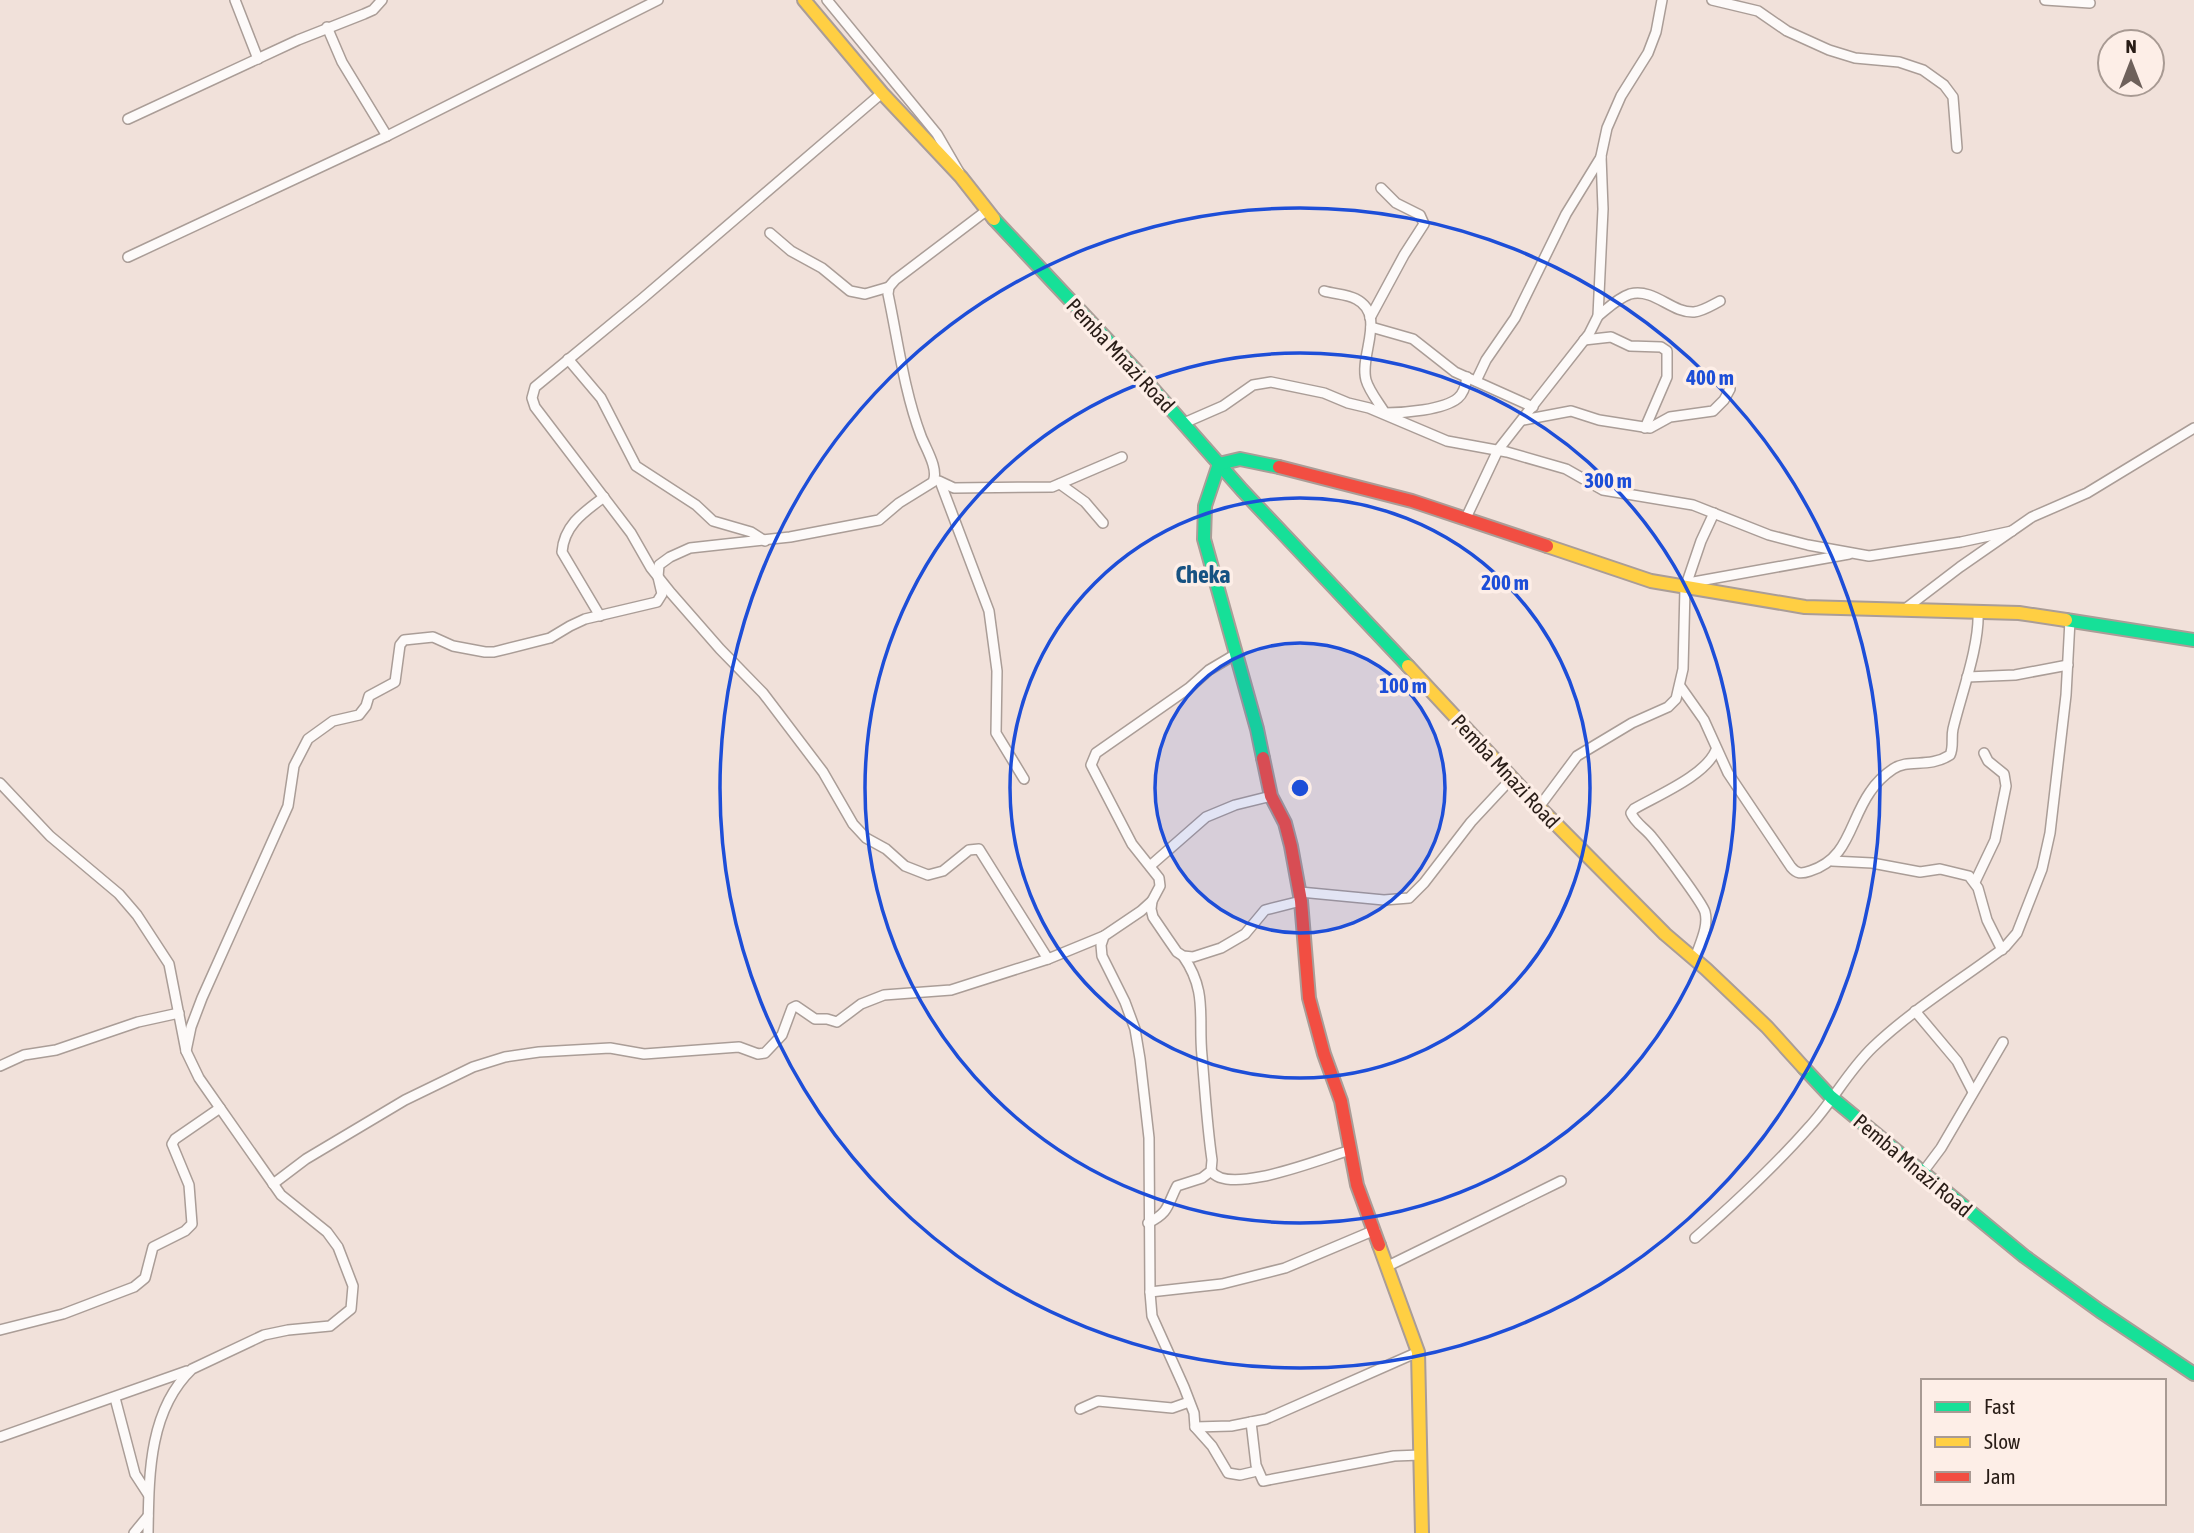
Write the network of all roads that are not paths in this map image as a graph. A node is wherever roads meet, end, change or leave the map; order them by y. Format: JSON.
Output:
{"nodes":[{"id":1,"x":235,"y":0,"type":"edge"},
{"id":2,"x":382,"y":0,"type":"edge"},
{"id":3,"x":658,"y":0,"type":"edge"},
{"id":4,"x":804,"y":0,"type":"edge"},
{"id":5,"x":827,"y":0,"type":"edge"},
{"id":6,"x":1662,"y":0,"type":"edge"},
{"id":7,"x":1712,"y":0,"type":"edge"},
{"id":8,"x":2045,"y":0,"type":"edge"},
{"id":9,"x":2090,"y":3,"type":"dead end"},
{"id":10,"x":327,"y":27,"type":"junction"},
{"id":11,"x":258,"y":59,"type":"junction"},
{"id":12,"x":882,"y":93,"type":"junction"},
{"id":13,"x":128,"y":120,"type":"dead end"},
{"id":14,"x":387,"y":136,"type":"junction"},
{"id":15,"x":1957,"y":148,"type":"dead end"},
{"id":16,"x":1601,"y":156,"type":"junction"},
{"id":17,"x":961,"y":177,"type":"junction"},
{"id":18,"x":1381,"y":188,"type":"dead end"},
{"id":19,"x":986,"y":211,"type":"junction"},
{"id":20,"x":770,"y":233,"type":"dead end"},
{"id":21,"x":128,"y":257,"type":"dead end"},
{"id":22,"x":889,"y":288,"type":"junction"},
{"id":23,"x":1325,"y":291,"type":"dead end"},
{"id":24,"x":1720,"y":301,"type":"dead end"},
{"id":25,"x":1598,"y":316,"type":"junction"},
{"id":26,"x":1371,"y":323,"type":"junction"},
{"id":27,"x":1584,"y":340,"type":"junction"},
{"id":28,"x":568,"y":359,"type":"junction"},
{"id":29,"x":1472,"y":379,"type":"junction"},
{"id":30,"x":1730,"y":389,"type":"dead end"},
{"id":31,"x":1533,"y":407,"type":"junction"},
{"id":32,"x":1385,"y":414,"type":"junction"},
{"id":33,"x":1523,"y":420,"type":"junction"},
{"id":34,"x":1184,"y":423,"type":"junction"},
{"id":35,"x":1645,"y":428,"type":"junction"},
{"id":36,"x":2194,"y":428,"type":"edge"},
{"id":37,"x":1498,"y":450,"type":"junction"},
{"id":38,"x":1122,"y":457,"type":"dead end"},
{"id":39,"x":1219,"y":464,"type":"junction"},
{"id":40,"x":938,"y":481,"type":"junction"},
{"id":41,"x":1060,"y":484,"type":"junction"},
{"id":42,"x":604,"y":497,"type":"junction"},
{"id":43,"x":1714,"y":513,"type":"junction"},
{"id":44,"x":1465,"y":520,"type":"junction"},
{"id":45,"x":1103,"y":523,"type":"dead end"},
{"id":46,"x":2012,"y":531,"type":"junction"},
{"id":47,"x":765,"y":541,"type":"junction"},
{"id":48,"x":1852,"y":553,"type":"junction"},
{"id":49,"x":658,"y":576,"type":"junction"},
{"id":50,"x":1687,"y":586,"type":"junction"},
{"id":51,"x":1905,"y":609,"type":"junction"},
{"id":52,"x":1978,"y":611,"type":"junction"},
{"id":53,"x":600,"y":617,"type":"junction"},
{"id":54,"x":2070,"y":620,"type":"junction"},
{"id":55,"x":2194,"y":640,"type":"edge"},
{"id":56,"x":1236,"y":654,"type":"junction"},
{"id":57,"x":2068,"y":665,"type":"junction"},
{"id":58,"x":1967,"y":677,"type":"junction"},
{"id":59,"x":1680,"y":686,"type":"junction"},
{"id":60,"x":1716,"y":750,"type":"junction"},
{"id":61,"x":1984,"y":753,"type":"dead end"},
{"id":62,"x":1512,"y":778,"type":"junction"},
{"id":63,"x":1024,"y":779,"type":"dead end"},
{"id":64,"x":0,"y":783,"type":"edge"},
{"id":65,"x":1272,"y":796,"type":"junction"},
{"id":66,"x":1539,"y":807,"type":"junction"},
{"id":67,"x":1832,"y":861,"type":"junction"},
{"id":68,"x":1150,"y":866,"type":"junction"},
{"id":69,"x":1975,"y":882,"type":"junction"},
{"id":70,"x":1301,"y":896,"type":"junction"},
{"id":71,"x":1152,"y":901,"type":"junction"},
{"id":72,"x":1104,"y":936,"type":"junction"},
{"id":73,"x":2002,"y":950,"type":"junction"},
{"id":74,"x":1183,"y":956,"type":"junction"},
{"id":75,"x":1048,"y":959,"type":"junction"},
{"id":76,"x":1695,"y":959,"type":"junction"},
{"id":77,"x":1915,"y":1011,"type":"junction"},
{"id":78,"x":179,"y":1013,"type":"junction"},
{"id":79,"x":2003,"y":1042,"type":"dead end"},
{"id":80,"x":186,"y":1051,"type":"junction"},
{"id":81,"x":0,"y":1066,"type":"edge"},
{"id":82,"x":1972,"y":1092,"type":"junction"},
{"id":83,"x":1831,"y":1097,"type":"junction"},
{"id":84,"x":220,"y":1108,"type":"junction"},
{"id":85,"x":1351,"y":1150,"type":"junction"},
{"id":86,"x":1211,"y":1171,"type":"junction"},
{"id":87,"x":1923,"y":1172,"type":"junction"},
{"id":88,"x":1561,"y":1181,"type":"dead end"},
{"id":89,"x":273,"y":1184,"type":"junction"},
{"id":90,"x":1148,"y":1223,"type":"junction"},
{"id":91,"x":1375,"y":1230,"type":"junction"},
{"id":92,"x":1695,"y":1238,"type":"dead end"},
{"id":93,"x":1388,"y":1266,"type":"junction"},
{"id":94,"x":1150,"y":1292,"type":"junction"},
{"id":95,"x":0,"y":1330,"type":"edge"},
{"id":96,"x":1418,"y":1352,"type":"junction"},
{"id":97,"x":192,"y":1369,"type":"junction"},
{"id":98,"x":2194,"y":1374,"type":"edge"},
{"id":99,"x":115,"y":1398,"type":"junction"},
{"id":100,"x":1189,"y":1402,"type":"junction"},
{"id":101,"x":1080,"y":1409,"type":"dead end"},
{"id":102,"x":1251,"y":1422,"type":"junction"},
{"id":103,"x":1195,"y":1427,"type":"junction"},
{"id":104,"x":0,"y":1437,"type":"edge"},
{"id":105,"x":1421,"y":1455,"type":"junction"},
{"id":106,"x":1257,"y":1471,"type":"junction"},
{"id":107,"x":149,"y":1496,"type":"junction"},
{"id":108,"x":148,"y":1516,"type":"junction"},
{"id":109,"x":134,"y":1533,"type":"edge"},
{"id":110,"x":148,"y":1533,"type":"edge"},
{"id":111,"x":1423,"y":1533,"type":"edge"}],
"edges":[{"from":1,"to":11,"type":"street"},
{"from":2,"to":10,"type":"street"},
{"from":3,"to":14,"type":"street"},
{"from":4,"to":12,"type":"street","name":"Pemba Mnazi Road"},
{"from":5,"to":17,"type":"street"},
{"from":6,"to":16,"type":"street"},
{"from":7,"to":15,"type":"street"},
{"from":8,"to":9,"type":"street"},
{"from":10,"to":11,"type":"street"},
{"from":10,"to":14,"type":"street"},
{"from":11,"to":13,"type":"street"},
{"from":12,"to":17,"type":"street","name":"Pemba Mnazi Road"},
{"from":12,"to":28,"type":"street"},
{"from":14,"to":21,"type":"street"},
{"from":16,"to":25,"type":"street"},
{"from":16,"to":29,"type":"street"},
{"from":17,"to":19,"type":"street","name":"Pemba Mnazi Road"},
{"from":18,"to":26,"type":"street"},
{"from":19,"to":22,"type":"street"},
{"from":19,"to":34,"type":"street","name":"Pemba Mnazi Road"},
{"from":20,"to":22,"type":"street"},
{"from":22,"to":40,"type":"street"},
{"from":23,"to":26,"type":"street"},
{"from":24,"to":25,"type":"street"},
{"from":25,"to":27,"type":"street"},
{"from":26,"to":29,"type":"street"},
{"from":26,"to":32,"type":"street"},
{"from":27,"to":31,"type":"street"},
{"from":27,"to":35,"type":"street"},
{"from":28,"to":42,"type":"street"},
{"from":28,"to":47,"type":"street"},
{"from":29,"to":31,"type":"street"},
{"from":29,"to":32,"type":"street"},
{"from":30,"to":35,"type":"street"},
{"from":31,"to":33,"type":"street"},
{"from":32,"to":34,"type":"street"},
{"from":32,"to":37,"type":"street"},
{"from":33,"to":35,"type":"street"},
{"from":33,"to":37,"type":"street"},
{"from":34,"to":39,"type":"street","name":"Pemba Mnazi Road"},
{"from":36,"to":46,"type":"street"},
{"from":37,"to":43,"type":"street"},
{"from":37,"to":44,"type":"street"},
{"from":38,"to":41,"type":"street"},
{"from":39,"to":44,"type":"street"},
{"from":39,"to":56,"type":"street"},
{"from":39,"to":62,"type":"street","name":"Pemba Mnazi Road"},
{"from":40,"to":41,"type":"street"},
{"from":40,"to":47,"type":"street"},
{"from":40,"to":63,"type":"street"},
{"from":41,"to":45,"type":"street"},
{"from":42,"to":49,"type":"street"},
{"from":42,"to":53,"type":"street"},
{"from":43,"to":48,"type":"street"},
{"from":43,"to":50,"type":"street"},
{"from":44,"to":50,"type":"street"},
{"from":46,"to":48,"type":"street"},
{"from":46,"to":51,"type":"street"},
{"from":47,"to":49,"type":"street"},
{"from":48,"to":50,"type":"street"},
{"from":49,"to":53,"type":"street"},
{"from":49,"to":75,"type":"street"},
{"from":50,"to":51,"type":"street"},
{"from":50,"to":59,"type":"street"},
{"from":51,"to":52,"type":"street"},
{"from":52,"to":54,"type":"street"},
{"from":52,"to":58,"type":"street"},
{"from":53,"to":80,"type":"street"},
{"from":54,"to":55,"type":"street"},
{"from":54,"to":57,"type":"street"},
{"from":56,"to":65,"type":"street"},
{"from":56,"to":68,"type":"street"},
{"from":57,"to":58,"type":"street"},
{"from":57,"to":73,"type":"street"},
{"from":58,"to":67,"type":"street"},
{"from":59,"to":60,"type":"street"},
{"from":59,"to":66,"type":"street"},
{"from":60,"to":67,"type":"street"},
{"from":60,"to":76,"type":"street"},
{"from":61,"to":69,"type":"street"},
{"from":62,"to":66,"type":"street","name":"Pemba Mnazi Road"},
{"from":62,"to":70,"type":"street"},
{"from":64,"to":78,"type":"street"},
{"from":65,"to":68,"type":"street"},
{"from":65,"to":70,"type":"street"},
{"from":66,"to":76,"type":"street","name":"Pemba Mnazi Road"},
{"from":67,"to":69,"type":"street"},
{"from":68,"to":71,"type":"street"},
{"from":69,"to":73,"type":"street"},
{"from":70,"to":74,"type":"street"},
{"from":70,"to":85,"type":"street"},
{"from":71,"to":72,"type":"street"},
{"from":71,"to":74,"type":"street"},
{"from":72,"to":75,"type":"street"},
{"from":72,"to":90,"type":"street"},
{"from":73,"to":77,"type":"street"},
{"from":74,"to":86,"type":"street"},
{"from":75,"to":89,"type":"street"},
{"from":76,"to":83,"type":"street","name":"Pemba Mnazi Road"},
{"from":77,"to":82,"type":"street"},
{"from":77,"to":83,"type":"street"},
{"from":78,"to":80,"type":"street"},
{"from":78,"to":81,"type":"street"},
{"from":79,"to":82,"type":"street"},
{"from":80,"to":84,"type":"street"},
{"from":82,"to":87,"type":"street"},
{"from":83,"to":87,"type":"street","name":"Pemba Mnazi Road"},
{"from":83,"to":92,"type":"street"},
{"from":84,"to":89,"type":"street"},
{"from":84,"to":95,"type":"street"},
{"from":85,"to":86,"type":"street"},
{"from":85,"to":91,"type":"street"},
{"from":86,"to":90,"type":"street"},
{"from":87,"to":98,"type":"street","name":"Pemba Mnazi Road"},
{"from":88,"to":93,"type":"street"},
{"from":89,"to":97,"type":"street"},
{"from":90,"to":94,"type":"street"},
{"from":91,"to":93,"type":"street"},
{"from":91,"to":94,"type":"street"},
{"from":93,"to":96,"type":"street"},
{"from":94,"to":100,"type":"street"},
{"from":96,"to":102,"type":"street"},
{"from":96,"to":105,"type":"street"},
{"from":97,"to":99,"type":"street"},
{"from":97,"to":107,"type":"street"},
{"from":99,"to":104,"type":"street"},
{"from":99,"to":107,"type":"street"},
{"from":100,"to":101,"type":"street"},
{"from":100,"to":103,"type":"street"},
{"from":102,"to":103,"type":"street"},
{"from":102,"to":106,"type":"street"},
{"from":103,"to":106,"type":"street"},
{"from":105,"to":106,"type":"street"},
{"from":105,"to":111,"type":"street"},
{"from":107,"to":108,"type":"street"},
{"from":108,"to":109,"type":"street"},
{"from":108,"to":110,"type":"street"}]}
